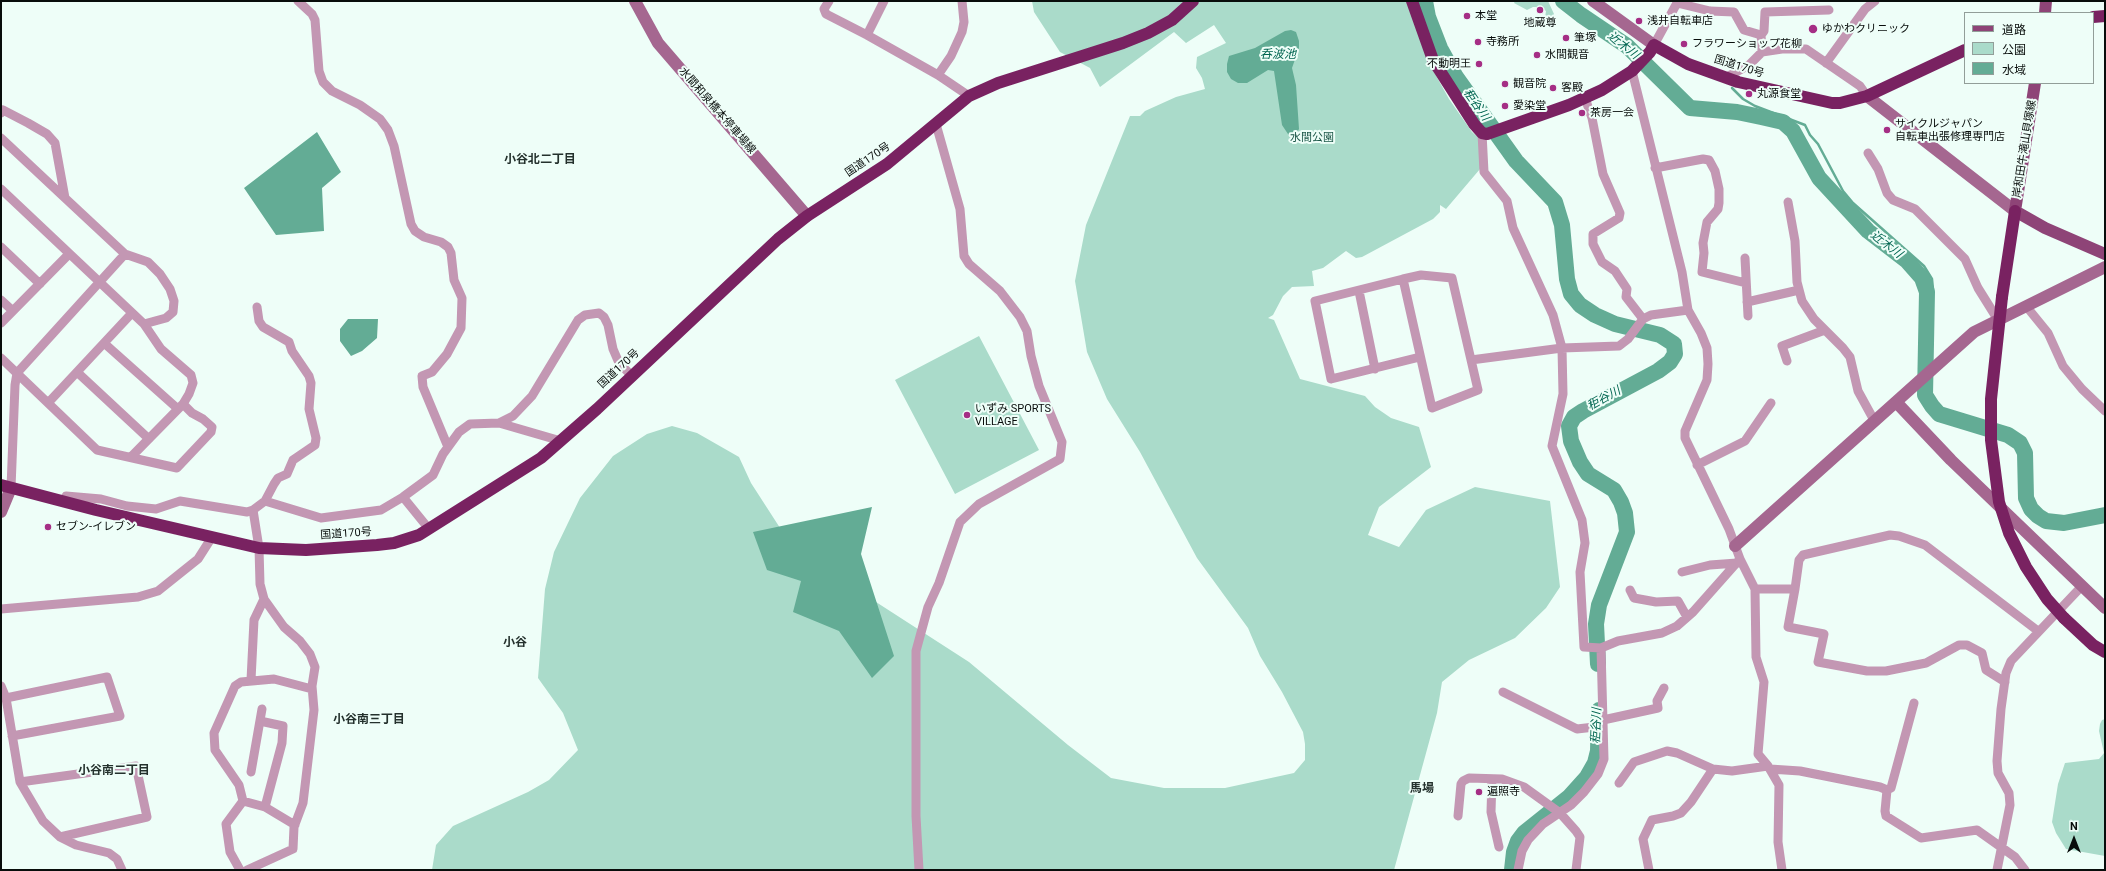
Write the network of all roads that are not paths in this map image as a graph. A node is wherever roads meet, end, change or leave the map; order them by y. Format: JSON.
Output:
{"nodes":[{"id":1,"x":298,"y":1,"type":"edge"},
{"id":2,"x":635,"y":1,"type":"edge"},
{"id":3,"x":829,"y":1,"type":"edge"},
{"id":4,"x":884,"y":1,"type":"edge"},
{"id":5,"x":962,"y":1,"type":"edge"},
{"id":6,"x":1193,"y":1,"type":"edge"},
{"id":7,"x":1412,"y":1,"type":"edge"},
{"id":8,"x":1592,"y":1,"type":"edge"},
{"id":9,"x":1875,"y":1,"type":"edge"},
{"id":10,"x":2046,"y":1,"type":"edge"},
{"id":11,"x":1829,"y":10,"type":"dead end"},
{"id":12,"x":2045,"y":12,"type":"edge"},
{"id":13,"x":2105,"y":16,"type":"edge"},
{"id":14,"x":2094,"y":17,"type":"edge"},
{"id":15,"x":867,"y":35,"type":"junction"},
{"id":16,"x":1761,"y":35,"type":"junction"},
{"id":17,"x":1652,"y":48,"type":"junction"},
{"id":18,"x":1964,"y":50,"type":"edge"},
{"id":19,"x":1762,"y":52,"type":"junction"},
{"id":20,"x":1826,"y":62,"type":"junction"},
{"id":21,"x":1633,"y":69,"type":"junction"},
{"id":22,"x":938,"y":75,"type":"junction"},
{"id":23,"x":1726,"y":78,"type":"junction"},
{"id":24,"x":2035,"y":84,"type":"edge"},
{"id":25,"x":969,"y":96,"type":"junction"},
{"id":26,"x":1867,"y":96,"type":"junction"},
{"id":27,"x":1584,"y":98,"type":"junction"},
{"id":28,"x":1,"y":112,"type":"edge"},
{"id":29,"x":936,"y":124,"type":"junction"},
{"id":30,"x":1484,"y":133,"type":"junction"},
{"id":31,"x":1,"y":138,"type":"edge"},
{"id":32,"x":1868,"y":153,"type":"dead end"},
{"id":33,"x":1655,"y":168,"type":"junction"},
{"id":34,"x":1,"y":189,"type":"edge"},
{"id":35,"x":65,"y":198,"type":"junction"},
{"id":36,"x":1788,"y":202,"type":"dead end"},
{"id":37,"x":2015,"y":211,"type":"junction"},
{"id":38,"x":807,"y":216,"type":"junction"},
{"id":39,"x":1,"y":247,"type":"edge"},
{"id":40,"x":69,"y":254,"type":"junction"},
{"id":41,"x":125,"y":254,"type":"junction"},
{"id":42,"x":2105,"y":254,"type":"edge"},
{"id":43,"x":1745,"y":258,"type":"dead end"},
{"id":44,"x":2105,"y":267,"type":"edge"},
{"id":45,"x":1403,"y":279,"type":"junction"},
{"id":46,"x":99,"y":283,"type":"junction"},
{"id":47,"x":1746,"y":283,"type":"junction"},
{"id":48,"x":40,"y":284,"type":"junction"},
{"id":49,"x":1799,"y":290,"type":"junction"},
{"id":50,"x":1359,"y":291,"type":"junction"},
{"id":51,"x":1,"y":300,"type":"edge"},
{"id":52,"x":1747,"y":302,"type":"junction"},
{"id":53,"x":2026,"y":306,"type":"junction"},
{"id":54,"x":257,"y":307,"type":"dead end"},
{"id":55,"x":1688,"y":310,"type":"junction"},
{"id":56,"x":13,"y":311,"type":"junction"},
{"id":57,"x":132,"y":313,"type":"junction"},
{"id":58,"x":1748,"y":316,"type":"dead end"},
{"id":59,"x":1643,"y":319,"type":"junction"},
{"id":60,"x":1998,"y":320,"type":"junction"},
{"id":61,"x":1,"y":323,"type":"edge"},
{"id":62,"x":144,"y":324,"type":"junction"},
{"id":63,"x":1825,"y":330,"type":"junction"},
{"id":64,"x":104,"y":343,"type":"junction"},
{"id":65,"x":1562,"y":348,"type":"junction"},
{"id":66,"x":1420,"y":357,"type":"junction"},
{"id":67,"x":1,"y":358,"type":"edge"},
{"id":68,"x":1471,"y":360,"type":"junction"},
{"id":69,"x":1787,"y":361,"type":"dead end"},
{"id":70,"x":1375,"y":369,"type":"junction"},
{"id":71,"x":77,"y":372,"type":"junction"},
{"id":72,"x":17,"y":373,"type":"junction"},
{"id":73,"x":632,"y":376,"type":"junction"},
{"id":74,"x":48,"y":403,"type":"junction"},
{"id":75,"x":1771,"y":403,"type":"dead end"},
{"id":76,"x":1897,"y":403,"type":"junction"},
{"id":77,"x":181,"y":406,"type":"junction"},
{"id":78,"x":2105,"y":411,"type":"edge"},
{"id":79,"x":1875,"y":422,"type":"junction"},
{"id":80,"x":498,"y":423,"type":"junction"},
{"id":81,"x":149,"y":439,"type":"junction"},
{"id":82,"x":561,"y":441,"type":"junction"},
{"id":83,"x":448,"y":447,"type":"junction"},
{"id":84,"x":131,"y":457,"type":"junction"},
{"id":85,"x":1697,"y":465,"type":"junction"},
{"id":86,"x":6,"y":486,"type":"edge"},
{"id":87,"x":403,"y":497,"type":"junction"},
{"id":88,"x":265,"y":501,"type":"junction"},
{"id":89,"x":63,"y":502,"type":"junction"},
{"id":90,"x":254,"y":510,"type":"junction"},
{"id":91,"x":1,"y":512,"type":"edge"},
{"id":92,"x":429,"y":529,"type":"junction"},
{"id":93,"x":212,"y":537,"type":"junction"},
{"id":94,"x":1735,"y":546,"type":"junction"},
{"id":95,"x":259,"y":548,"type":"junction"},
{"id":96,"x":1738,"y":561,"type":"junction"},
{"id":97,"x":1682,"y":572,"type":"dead end"},
{"id":98,"x":2082,"y":586,"type":"junction"},
{"id":99,"x":1755,"y":589,"type":"junction"},
{"id":100,"x":1795,"y":589,"type":"junction"},
{"id":101,"x":1630,"y":590,"type":"dead end"},
{"id":102,"x":264,"y":600,"type":"junction"},
{"id":103,"x":2105,"y":608,"type":"edge"},
{"id":104,"x":1,"y":609,"type":"edge"},
{"id":105,"x":1687,"y":617,"type":"junction"},
{"id":106,"x":2038,"y":631,"type":"junction"},
{"id":107,"x":1601,"y":648,"type":"junction"},
{"id":108,"x":2105,"y":652,"type":"edge"},
{"id":109,"x":251,"y":680,"type":"junction"},
{"id":110,"x":2005,"y":682,"type":"junction"},
{"id":111,"x":1,"y":686,"type":"edge"},
{"id":112,"x":1664,"y":688,"type":"dead end"},
{"id":113,"x":312,"y":689,"type":"junction"},
{"id":114,"x":1503,"y":692,"type":"dead end"},
{"id":115,"x":6,"y":698,"type":"junction"},
{"id":116,"x":1914,"y":703,"type":"dead end"},
{"id":117,"x":262,"y":710,"type":"dead end"},
{"id":118,"x":260,"y":721,"type":"junction"},
{"id":119,"x":1603,"y":723,"type":"junction"},
{"id":120,"x":12,"y":736,"type":"junction"},
{"id":121,"x":1769,"y":768,"type":"junction"},
{"id":122,"x":1713,"y":769,"type":"junction"},
{"id":123,"x":251,"y":772,"type":"dead end"},
{"id":124,"x":1492,"y":779,"type":"junction"},
{"id":125,"x":20,"y":782,"type":"junction"},
{"id":126,"x":1619,"y":783,"type":"dead end"},
{"id":127,"x":1887,"y":790,"type":"junction"},
{"id":128,"x":243,"y":801,"type":"junction"},
{"id":129,"x":265,"y":807,"type":"junction"},
{"id":130,"x":1559,"y":812,"type":"junction"},
{"id":131,"x":1458,"y":816,"type":"dead end"},
{"id":132,"x":295,"y":825,"type":"junction"},
{"id":133,"x":60,"y":837,"type":"junction"},
{"id":134,"x":2002,"y":846,"type":"junction"},
{"id":135,"x":1499,"y":847,"type":"dead end"},
{"id":136,"x":122,"y":870,"type":"edge"},
{"id":137,"x":240,"y":870,"type":"edge"},
{"id":138,"x":247,"y":870,"type":"edge"},
{"id":139,"x":919,"y":870,"type":"edge"},
{"id":140,"x":1518,"y":870,"type":"edge"},
{"id":141,"x":1576,"y":870,"type":"edge"},
{"id":142,"x":1649,"y":870,"type":"edge"},
{"id":143,"x":1782,"y":870,"type":"edge"},
{"id":144,"x":1997,"y":870,"type":"edge"},
{"id":145,"x":2025,"y":870,"type":"edge"}],
"edges":[{"from":1,"to":83,"type":"street"},
{"from":2,"to":38,"type":"street","name":"水間和泉橋本停車場線"},
{"from":3,"to":15,"type":"street"},
{"from":4,"to":15,"type":"street"},
{"from":5,"to":22,"type":"street"},
{"from":6,"to":25,"type":"highway","name":"国道170号"},
{"from":7,"to":30,"type":"highway"},
{"from":8,"to":17,"type":"street"},
{"from":9,"to":20,"type":"street"},
{"from":10,"to":12,"type":"main road"},
{"from":11,"to":16,"type":"street"},
{"from":13,"to":14,"type":"highway"},
{"from":15,"to":22,"type":"street"},
{"from":16,"to":17,"type":"street"},
{"from":16,"to":19,"type":"street"},
{"from":17,"to":21,"type":"highway"},
{"from":17,"to":23,"type":"highway","name":"国道170号"},
{"from":18,"to":26,"type":"highway","name":"国道170号"},
{"from":19,"to":20,"type":"street"},
{"from":19,"to":23,"type":"street"},
{"from":20,"to":26,"type":"street"},
{"from":21,"to":27,"type":"highway"},
{"from":21,"to":33,"type":"street"},
{"from":22,"to":25,"type":"street"},
{"from":23,"to":26,"type":"highway","name":"国道170号"},
{"from":24,"to":37,"type":"main road","name":"岸和田牛滝山貝塚線"},
{"from":25,"to":29,"type":"highway","name":"国道170号"},
{"from":26,"to":37,"type":"street"},
{"from":27,"to":30,"type":"highway"},
{"from":27,"to":59,"type":"street"},
{"from":28,"to":35,"type":"street"},
{"from":29,"to":38,"type":"highway","name":"国道170号"},
{"from":29,"to":139,"type":"street"},
{"from":30,"to":65,"type":"street"},
{"from":31,"to":35,"type":"street"},
{"from":32,"to":60,"type":"street"},
{"from":33,"to":47,"type":"street"},
{"from":33,"to":55,"type":"street"},
{"from":34,"to":40,"type":"street"},
{"from":35,"to":41,"type":"street"},
{"from":36,"to":49,"type":"street"},
{"from":37,"to":42,"type":"main road","name":"岸和田牛滝山貝塚線"},
{"from":37,"to":108,"type":"highway","bridge":true},
{"from":38,"to":73,"type":"highway","name":"国道170号"},
{"from":39,"to":48,"type":"street"},
{"from":40,"to":46,"type":"street"},
{"from":40,"to":48,"type":"street"},
{"from":41,"to":46,"type":"street"},
{"from":41,"to":62,"type":"street"},
{"from":43,"to":47,"type":"street"},
{"from":44,"to":53,"type":"street"},
{"from":45,"to":50,"type":"street"},
{"from":45,"to":66,"type":"street"},
{"from":45,"to":68,"type":"street"},
{"from":46,"to":57,"type":"street"},
{"from":46,"to":72,"type":"street"},
{"from":47,"to":52,"type":"street"},
{"from":48,"to":56,"type":"street"},
{"from":49,"to":52,"type":"street"},
{"from":49,"to":63,"type":"street"},
{"from":50,"to":70,"type":"street"},
{"from":50,"to":70,"type":"street"},
{"from":51,"to":56,"type":"street"},
{"from":52,"to":58,"type":"street"},
{"from":53,"to":60,"type":"street"},
{"from":53,"to":78,"type":"street"},
{"from":54,"to":88,"type":"street"},
{"from":55,"to":59,"type":"street"},
{"from":55,"to":85,"type":"street"},
{"from":56,"to":61,"type":"street"},
{"from":57,"to":62,"type":"street"},
{"from":57,"to":64,"type":"street"},
{"from":59,"to":65,"type":"street"},
{"from":60,"to":76,"type":"street"},
{"from":62,"to":77,"type":"street"},
{"from":63,"to":69,"type":"street"},
{"from":63,"to":79,"type":"street"},
{"from":64,"to":71,"type":"street"},
{"from":64,"to":77,"type":"street"},
{"from":65,"to":68,"type":"street"},
{"from":65,"to":107,"type":"street"},
{"from":66,"to":68,"type":"street"},
{"from":66,"to":70,"type":"street"},
{"from":67,"to":72,"type":"street"},
{"from":71,"to":74,"type":"street"},
{"from":71,"to":81,"type":"street"},
{"from":72,"to":74,"type":"street"},
{"from":72,"to":86,"type":"street"},
{"from":73,"to":80,"type":"street"},
{"from":73,"to":82,"type":"highway","name":"国道170号"},
{"from":74,"to":84,"type":"street"},
{"from":75,"to":85,"type":"street"},
{"from":76,"to":79,"type":"street"},
{"from":76,"to":98,"type":"street"},
{"from":77,"to":81,"type":"street"},
{"from":77,"to":84,"type":"street"},
{"from":79,"to":94,"type":"street"},
{"from":80,"to":82,"type":"street"},
{"from":80,"to":83,"type":"street"},
{"from":81,"to":84,"type":"street"},
{"from":82,"to":92,"type":"highway","name":"国道170号"},
{"from":83,"to":87,"type":"street"},
{"from":85,"to":94,"type":"street"},
{"from":86,"to":89,"type":"highway","name":"国道170号"},
{"from":86,"to":91,"type":"street"},
{"from":87,"to":88,"type":"street"},
{"from":87,"to":92,"type":"street"},
{"from":88,"to":90,"type":"street"},
{"from":89,"to":90,"type":"street"},
{"from":89,"to":93,"type":"highway","name":"国道170号"},
{"from":90,"to":95,"type":"street"},
{"from":92,"to":95,"type":"highway","name":"国道170号"},
{"from":93,"to":95,"type":"highway","name":"国道170号"},
{"from":93,"to":104,"type":"street"},
{"from":94,"to":96,"type":"street"},
{"from":95,"to":102,"type":"street"},
{"from":96,"to":97,"type":"street"},
{"from":96,"to":99,"type":"street"},
{"from":96,"to":105,"type":"street"},
{"from":98,"to":103,"type":"street"},
{"from":98,"to":106,"type":"street"},
{"from":99,"to":100,"type":"street"},
{"from":99,"to":121,"type":"street"},
{"from":100,"to":106,"type":"street"},
{"from":100,"to":110,"type":"street"},
{"from":101,"to":105,"type":"street"},
{"from":102,"to":109,"type":"street"},
{"from":102,"to":113,"type":"street"},
{"from":105,"to":107,"type":"street"},
{"from":106,"to":110,"type":"street"},
{"from":107,"to":119,"type":"street"},
{"from":109,"to":113,"type":"street"},
{"from":109,"to":128,"type":"street"},
{"from":110,"to":134,"type":"street"},
{"from":111,"to":115,"type":"street"},
{"from":112,"to":119,"type":"street"},
{"from":113,"to":132,"type":"street"},
{"from":114,"to":119,"type":"street"},
{"from":115,"to":120,"type":"street"},
{"from":115,"to":120,"type":"street"},
{"from":116,"to":127,"type":"street"},
{"from":117,"to":118,"type":"street"},
{"from":118,"to":123,"type":"street"},
{"from":118,"to":129,"type":"street"},
{"from":119,"to":130,"type":"street"},
{"from":120,"to":125,"type":"street"},
{"from":121,"to":122,"type":"street"},
{"from":121,"to":127,"type":"street"},
{"from":121,"to":143,"type":"street"},
{"from":122,"to":126,"type":"street"},
{"from":122,"to":142,"type":"street"},
{"from":124,"to":130,"type":"street"},
{"from":124,"to":131,"type":"street"},
{"from":124,"to":135,"type":"street"},
{"from":125,"to":133,"type":"street"},
{"from":125,"to":133,"type":"street"},
{"from":127,"to":134,"type":"street"},
{"from":128,"to":129,"type":"street"},
{"from":128,"to":137,"type":"street"},
{"from":129,"to":132,"type":"street"},
{"from":130,"to":140,"type":"street"},
{"from":130,"to":141,"type":"street"},
{"from":132,"to":138,"type":"street"},
{"from":133,"to":136,"type":"street"},
{"from":134,"to":144,"type":"street"},
{"from":134,"to":145,"type":"street"}]}
